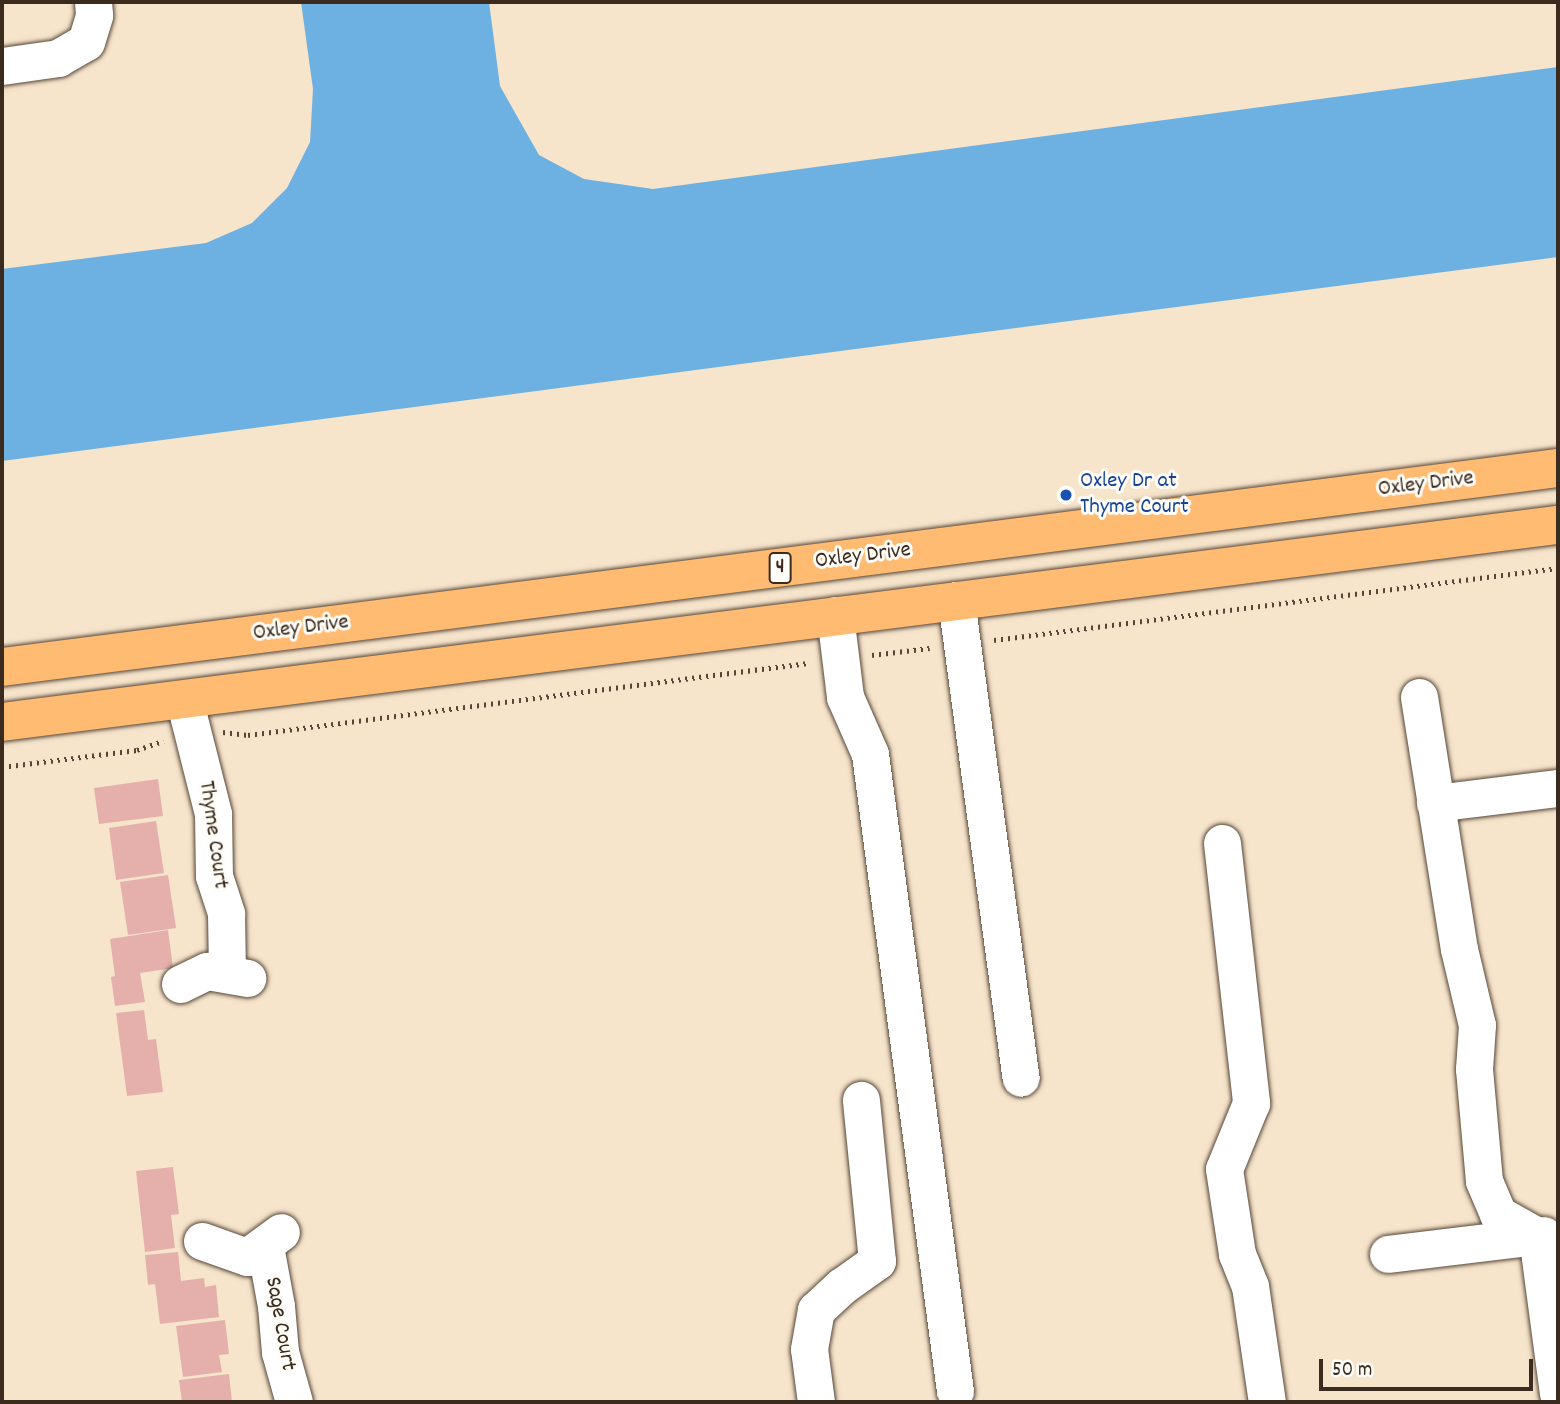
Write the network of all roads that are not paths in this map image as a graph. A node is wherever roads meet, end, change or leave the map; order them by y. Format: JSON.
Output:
{"nodes":[{"id":1,"x":93,"y":2,"type":"edge"},
{"id":2,"x":2,"y":66,"type":"edge"},
{"id":3,"x":1558,"y":468,"type":"edge"},
{"id":4,"x":1202,"y":514,"type":"junction"},
{"id":5,"x":1558,"y":525,"type":"edge"},
{"id":6,"x":1474,"y":536,"type":"junction"},
{"id":7,"x":956,"y":600,"type":"junction"},
{"id":8,"x":835,"y":615,"type":"junction"},
{"id":9,"x":2,"y":667,"type":"edge"},
{"id":10,"x":1419,"y":697,"type":"dead end"},
{"id":11,"x":184,"y":699,"type":"junction"},
{"id":12,"x":2,"y":722,"type":"edge"},
{"id":13,"x":1558,"y":788,"type":"edge"},
{"id":14,"x":1435,"y":803,"type":"junction"},
{"id":15,"x":1222,"y":843,"type":"dead end"},
{"id":16,"x":180,"y":984,"type":"dead end"},
{"id":17,"x":1021,"y":1078,"type":"dead end"},
{"id":18,"x":861,"y":1100,"type":"dead end"},
{"id":19,"x":1547,"y":1235,"type":"edge"},
{"id":20,"x":202,"y":1241,"type":"dead end"},
{"id":21,"x":1388,"y":1254,"type":"dead end"},
{"id":22,"x":955,"y":1391,"type":"dead end"},
{"id":23,"x":1558,"y":1394,"type":"edge"},
{"id":24,"x":294,"y":1402,"type":"edge"},
{"id":25,"x":816,"y":1402,"type":"edge"},
{"id":26,"x":1267,"y":1402,"type":"edge"}],
"edges":[{"from":1,"to":2,"type":"street"},
{"from":3,"to":4,"type":"main road","name":"Oxley Drive","number":"4"},
{"from":4,"to":6,"type":"main road"},
{"from":4,"to":9,"type":"main road","name":"Oxley Drive","number":"4"},
{"from":5,"to":6,"type":"main road"},
{"from":6,"to":7,"type":"main road"},
{"from":7,"to":8,"type":"main road"},
{"from":7,"to":17,"type":"street"},
{"from":8,"to":11,"type":"main road"},
{"from":8,"to":22,"type":"street"},
{"from":10,"to":14,"type":"street"},
{"from":11,"to":12,"type":"main road"},
{"from":11,"to":16,"type":"street","name":"Thyme Court"},
{"from":13,"to":14,"type":"street"},
{"from":14,"to":19,"type":"street"},
{"from":15,"to":26,"type":"street"},
{"from":18,"to":25,"type":"street"},
{"from":19,"to":21,"type":"street"},
{"from":19,"to":23,"type":"street"},
{"from":20,"to":24,"type":"street","name":"Sage Court"}]}
